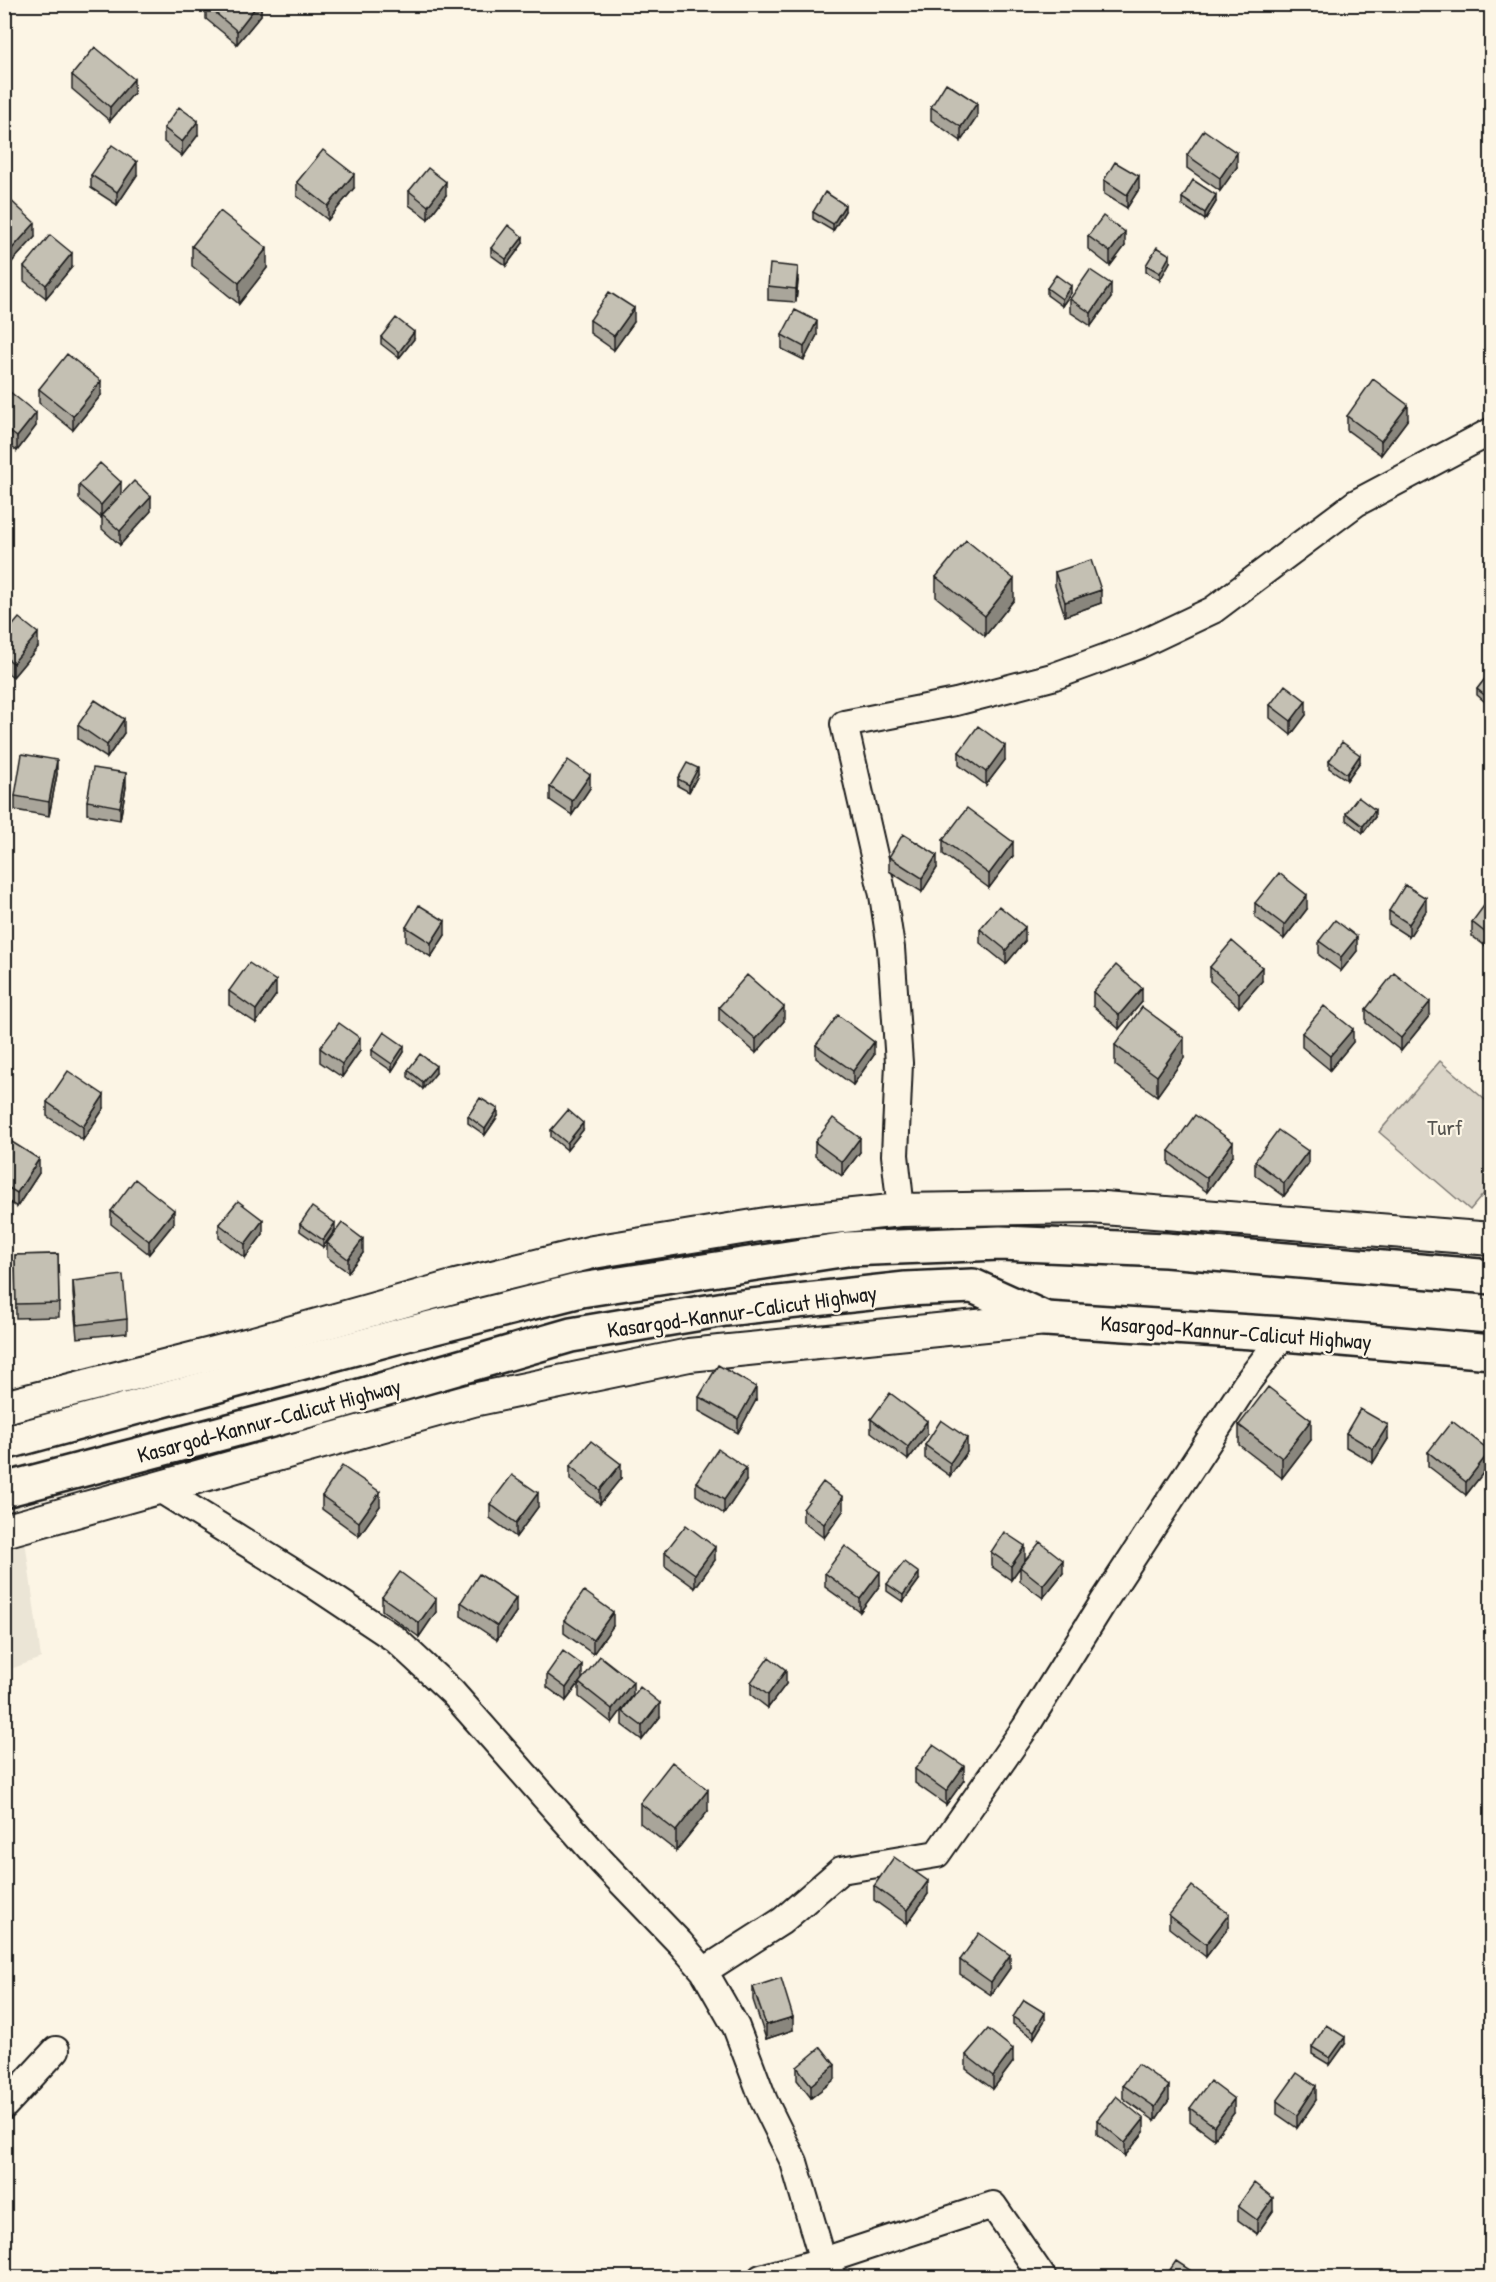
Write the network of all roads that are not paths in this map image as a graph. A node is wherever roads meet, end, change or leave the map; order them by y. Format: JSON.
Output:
{"nodes":[{"id":1,"x":1491,"y":431,"type":"edge"},
{"id":2,"x":902,"y":1210,"type":"junction"},
{"id":3,"x":1491,"y":1239,"type":"edge"},
{"id":4,"x":1491,"y":1277,"type":"edge"},
{"id":5,"x":1046,"y":1320,"type":"junction"},
{"id":6,"x":1284,"y":1334,"type":"junction"},
{"id":7,"x":1491,"y":1352,"type":"edge"},
{"id":8,"x":4,"y":1407,"type":"edge"},
{"id":9,"x":4,"y":1443,"type":"edge"},
{"id":10,"x":158,"y":1488,"type":"junction"},
{"id":11,"x":4,"y":1490,"type":"edge"},
{"id":12,"x":4,"y":1531,"type":"edge"},
{"id":13,"x":704,"y":1971,"type":"junction"},
{"id":14,"x":56,"y":2050,"type":"dead end"},
{"id":15,"x":4,"y":2106,"type":"edge"},
{"id":16,"x":828,"y":2269,"type":"edge"},
{"id":17,"x":761,"y":2277,"type":"edge"},
{"id":18,"x":1043,"y":2277,"type":"edge"}],
"edges":[{"from":1,"to":2,"type":"street"},
{"from":2,"to":3,"type":"street"},
{"from":2,"to":8,"type":"street"},
{"from":4,"to":9,"type":"highway","name":"Kasargod-Kannur-Calicut Highway"},
{"from":5,"to":6,"type":"highway","name":"Kasargod-Kannur-Calicut Highway"},
{"from":5,"to":10,"type":"street"},
{"from":5,"to":11,"type":"highway","name":"Kasargod-Kannur-Calicut Highway"},
{"from":6,"to":7,"type":"highway","name":"Kasargod-Kannur-Calicut Highway"},
{"from":6,"to":13,"type":"street"},
{"from":10,"to":12,"type":"street"},
{"from":10,"to":13,"type":"street"},
{"from":13,"to":16,"type":"street"},
{"from":14,"to":15,"type":"street"},
{"from":16,"to":17,"type":"street"},
{"from":16,"to":18,"type":"street"}]}
